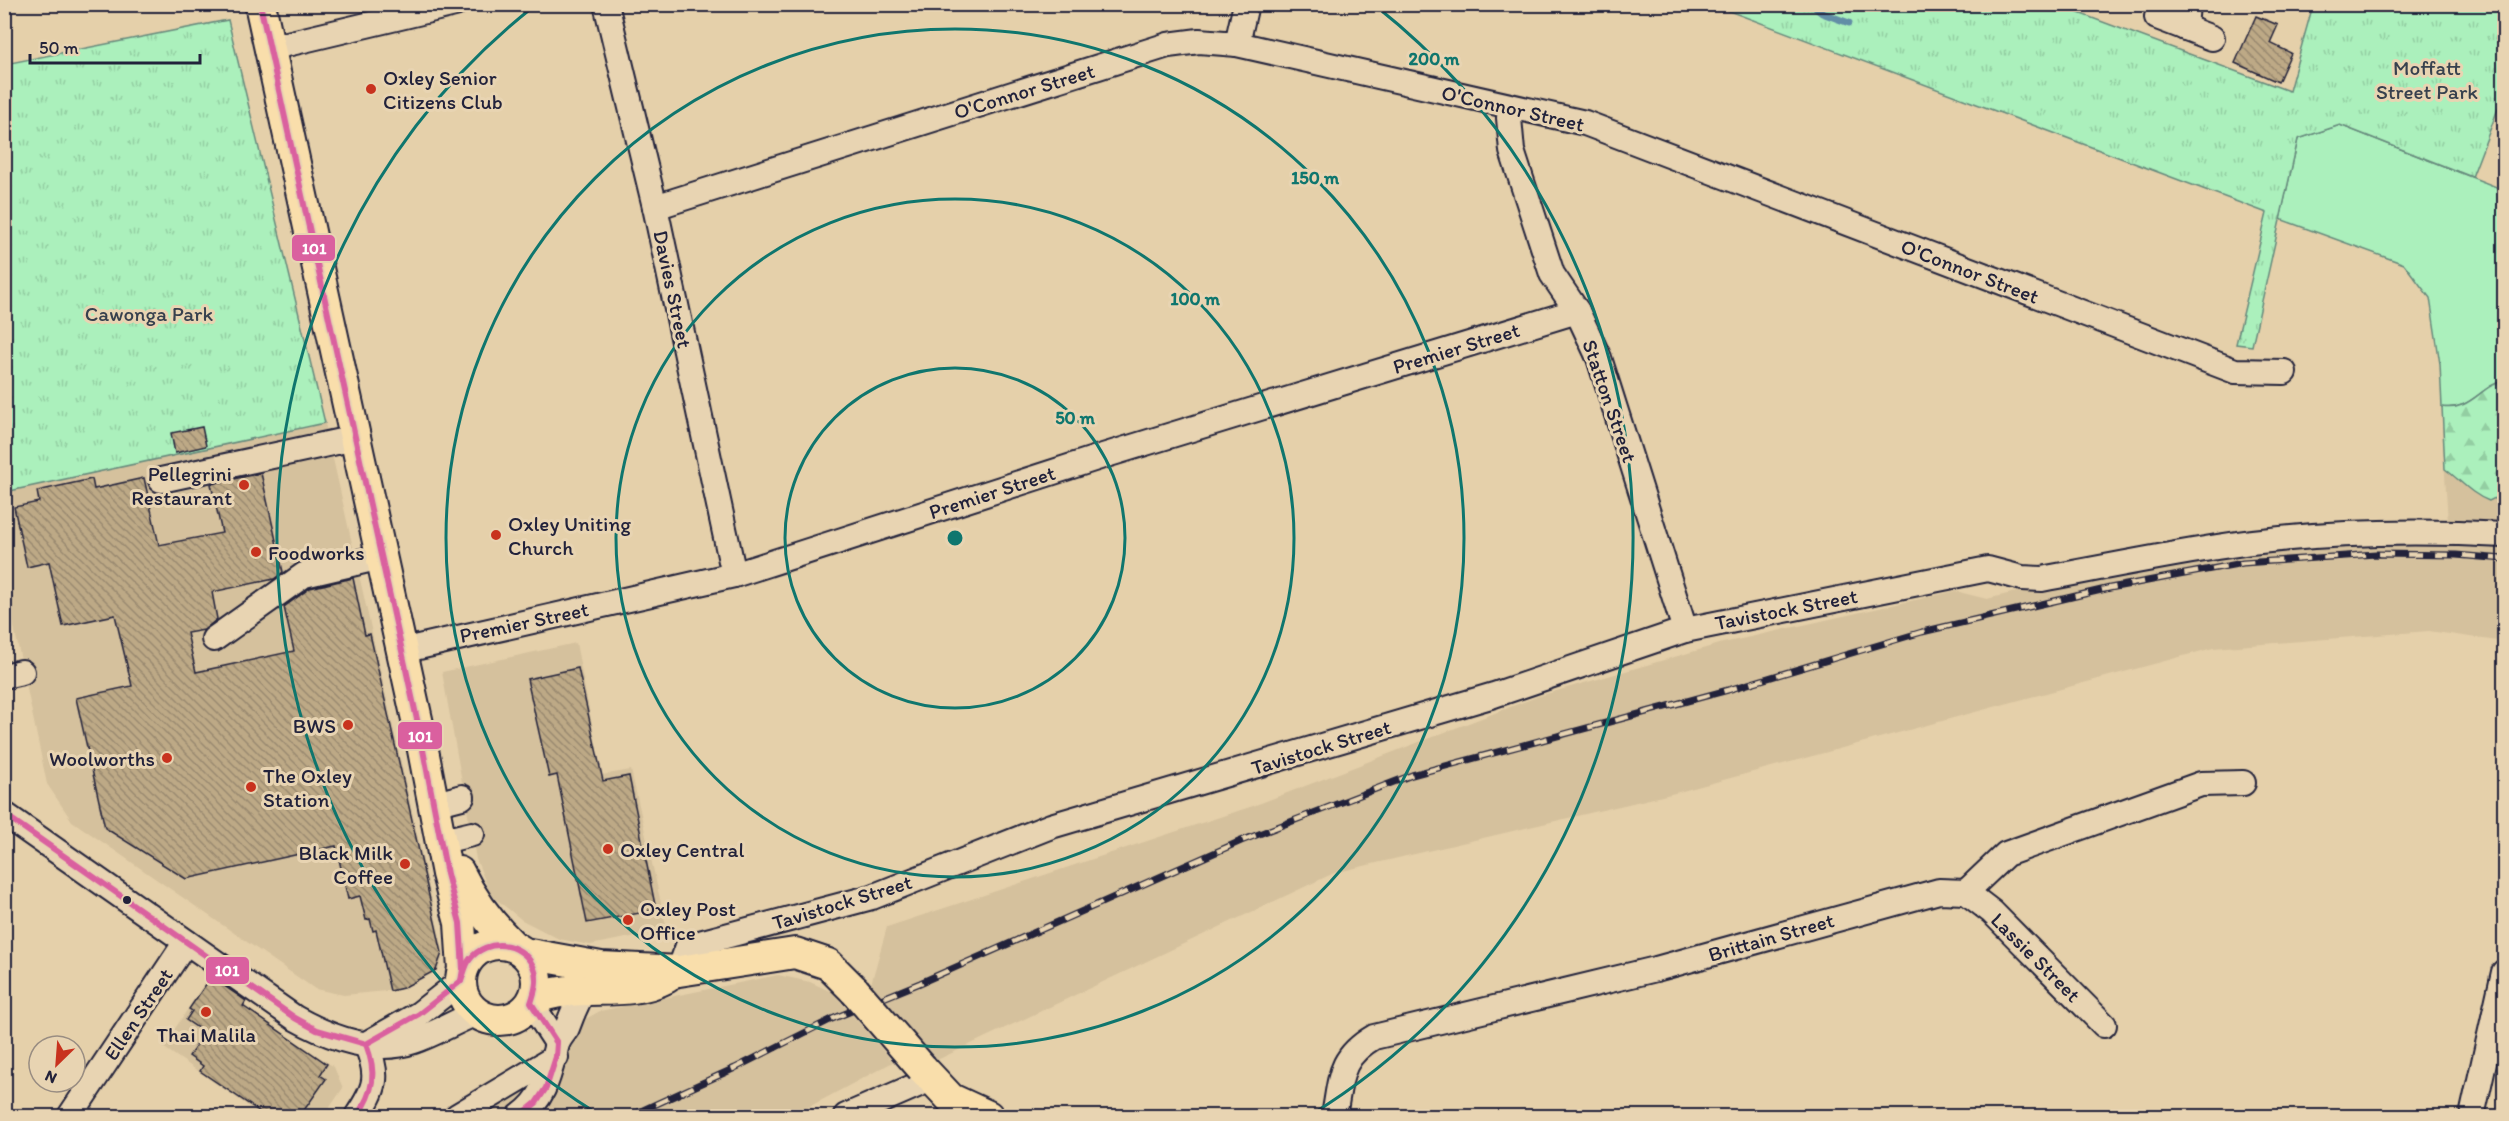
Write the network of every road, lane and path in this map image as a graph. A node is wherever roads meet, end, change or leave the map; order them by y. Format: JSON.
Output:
{"nodes":[{"id":1,"x":260,"y":4,"type":"edge"},
{"id":2,"x":455,"y":4,"type":"edge"},
{"id":3,"x":606,"y":4,"type":"edge"},
{"id":4,"x":1246,"y":4,"type":"edge"},
{"id":5,"x":2186,"y":16,"type":"edge"},
{"id":6,"x":2157,"y":17,"type":"dead end"},
{"id":7,"x":2212,"y":38,"type":"dead end"},
{"id":8,"x":1238,"y":44,"type":"junction"},
{"id":9,"x":270,"y":48,"type":"junction"},
{"id":10,"x":1512,"y":108,"type":"junction"},
{"id":11,"x":655,"y":207,"type":"junction"},
{"id":12,"x":1577,"y":311,"type":"junction"},
{"id":13,"x":2284,"y":372,"type":"dead end"},
{"id":14,"x":355,"y":438,"type":"junction"},
{"id":15,"x":161,"y":480,"type":"dead end"},
{"id":16,"x":2505,"y":535,"type":"edge"},
{"id":17,"x":381,"y":556,"type":"junction"},
{"id":18,"x":734,"y":576,"type":"junction"},
{"id":19,"x":1685,"y":630,"type":"junction"},
{"id":20,"x":214,"y":639,"type":"dead end"},
{"id":21,"x":401,"y":651,"type":"junction"},
{"id":22,"x":2242,"y":783,"type":"dead end"},
{"id":23,"x":4,"y":814,"type":"edge"},
{"id":24,"x":451,"y":819,"type":"junction"},
{"id":25,"x":1966,"y":892,"type":"junction"},
{"id":26,"x":186,"y":942,"type":"junction"},
{"id":27,"x":518,"y":950,"type":"junction"},
{"id":28,"x":679,"y":971,"type":"junction"},
{"id":29,"x":2505,"y":972,"type":"edge"},
{"id":30,"x":462,"y":975,"type":"junction"},
{"id":31,"x":585,"y":989,"type":"junction"},
{"id":32,"x":532,"y":1001,"type":"junction"},
{"id":33,"x":477,"y":1013,"type":"junction"},
{"id":34,"x":2104,"y":1024,"type":"dead end"},
{"id":35,"x":366,"y":1044,"type":"junction"},
{"id":36,"x":557,"y":1050,"type":"junction"},
{"id":37,"x":927,"y":1074,"type":"junction"},
{"id":38,"x":70,"y":1116,"type":"edge"},
{"id":39,"x":357,"y":1116,"type":"edge"},
{"id":40,"x":457,"y":1116,"type":"edge"},
{"id":41,"x":520,"y":1116,"type":"edge"},
{"id":42,"x":846,"y":1116,"type":"edge"},
{"id":43,"x":988,"y":1116,"type":"edge"},
{"id":44,"x":1334,"y":1116,"type":"edge"},
{"id":45,"x":2472,"y":1116,"type":"edge"}],
"edges":[{"from":1,"to":9,"type":"main road"},
{"from":2,"to":9,"type":"street"},
{"from":3,"to":11,"type":"street","name":"Davies Street"},
{"from":4,"to":8,"type":"street"},
{"from":5,"to":6,"type":"street"},
{"from":5,"to":7,"type":"street"},
{"from":8,"to":10,"type":"street","name":"O'Connor Street"},
{"from":8,"to":11,"type":"street","name":"O'Connor Street"},
{"from":9,"to":14,"type":"main road"},
{"from":10,"to":12,"type":"street","name":"Statton Street"},
{"from":10,"to":13,"type":"street","name":"O'Connor Street"},
{"from":11,"to":18,"type":"street","name":"Davies Street"},
{"from":12,"to":18,"type":"street","name":"Premier Street"},
{"from":12,"to":19,"type":"street","name":"Statton Street"},
{"from":14,"to":15,"type":"street"},
{"from":14,"to":17,"type":"main road"},
{"from":16,"to":19,"type":"street","name":"Tavistock Street"},
{"from":17,"to":20,"type":"street"},
{"from":17,"to":21,"type":"main road"},
{"from":18,"to":21,"type":"street","name":"Premier Street"},
{"from":19,"to":28,"type":"street","name":"Tavistock Street"},
{"from":21,"to":24,"type":"main road"},
{"from":22,"to":25,"type":"street"},
{"from":23,"to":26,"type":"street"},
{"from":24,"to":27,"type":"main road"},
{"from":24,"to":30,"type":"main road"},
{"from":25,"to":34,"type":"street","name":"Lassie Street"},
{"from":25,"to":44,"type":"street","name":"Brittain Street"},
{"from":26,"to":35,"type":"street"},
{"from":26,"to":38,"type":"street","name":"Ellen Street"},
{"from":27,"to":28,"type":"main road"},
{"from":27,"to":30,"type":"main road"},
{"from":27,"to":32,"type":"main road"},
{"from":28,"to":31,"type":"main road"},
{"from":28,"to":37,"type":"main road","bridge":true},
{"from":29,"to":45,"type":"street"},
{"from":30,"to":33,"type":"main road"},
{"from":30,"to":35,"type":"street"},
{"from":31,"to":32,"type":"main road"},
{"from":31,"to":36,"type":"street"},
{"from":32,"to":33,"type":"main road"},
{"from":32,"to":36,"type":"street"},
{"from":33,"to":35,"type":"street"},
{"from":35,"to":39,"type":"street"},
{"from":36,"to":40,"type":"street"},
{"from":36,"to":41,"type":"street"},
{"from":37,"to":42,"type":"street"},
{"from":37,"to":43,"type":"main road"}]}
